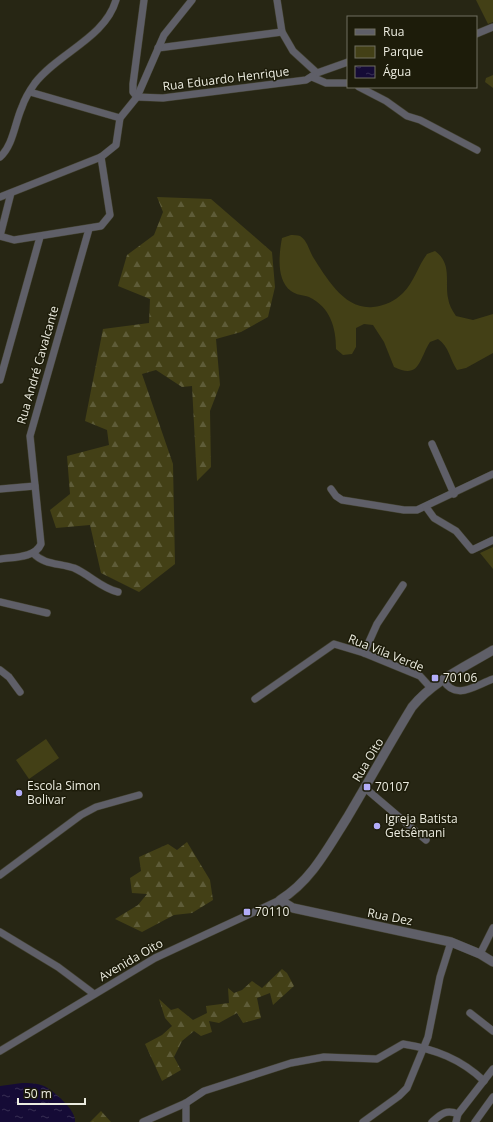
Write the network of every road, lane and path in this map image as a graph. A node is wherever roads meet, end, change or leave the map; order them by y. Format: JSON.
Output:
{"nodes":[{"id":1,"x":116,"y":0,"type":"edge"},
{"id":2,"x":144,"y":0,"type":"edge"},
{"id":3,"x":192,"y":0,"type":"edge"},
{"id":4,"x":277,"y":0,"type":"edge"},
{"id":5,"x":493,"y":27,"type":"edge"},
{"id":6,"x":282,"y":32,"type":"junction"},
{"id":7,"x":477,"y":34,"type":"edge"},
{"id":8,"x":158,"y":48,"type":"junction"},
{"id":9,"x":347,"y":62,"type":"edge"},
{"id":10,"x":314,"y":75,"type":"junction"},
{"id":11,"x":347,"y":83,"type":"edge"},
{"id":12,"x":361,"y":88,"type":"edge"},
{"id":13,"x":30,"y":92,"type":"junction"},
{"id":14,"x":136,"y":97,"type":"junction"},
{"id":15,"x":120,"y":118,"type":"junction"},
{"id":16,"x":478,"y":150,"type":"dead end"},
{"id":17,"x":0,"y":157,"type":"edge"},
{"id":18,"x":101,"y":157,"type":"junction"},
{"id":19,"x":11,"y":193,"type":"junction"},
{"id":20,"x":0,"y":197,"type":"edge"},
{"id":21,"x":89,"y":229,"type":"junction"},
{"id":22,"x":0,"y":236,"type":"edge"},
{"id":23,"x":40,"y":237,"type":"junction"},
{"id":24,"x":0,"y":380,"type":"edge"},
{"id":25,"x":432,"y":444,"type":"dead end"},
{"id":26,"x":493,"y":474,"type":"edge"},
{"id":27,"x":35,"y":486,"type":"junction"},
{"id":28,"x":0,"y":489,"type":"edge"},
{"id":29,"x":332,"y":489,"type":"dead end"},
{"id":30,"x":454,"y":494,"type":"junction"},
{"id":31,"x":426,"y":507,"type":"junction"},
{"id":32,"x":493,"y":540,"type":"edge"},
{"id":33,"x":33,"y":553,"type":"junction"},
{"id":34,"x":0,"y":559,"type":"edge"},
{"id":35,"x":402,"y":584,"type":"dead end"},
{"id":36,"x":118,"y":592,"type":"dead end"},
{"id":37,"x":0,"y":602,"type":"edge"},
{"id":38,"x":47,"y":613,"type":"dead end"},
{"id":39,"x":493,"y":650,"type":"edge"},
{"id":40,"x":364,"y":653,"type":"junction"},
{"id":41,"x":0,"y":670,"type":"edge"},
{"id":42,"x":493,"y":679,"type":"edge"},
{"id":43,"x":443,"y":680,"type":"junction"},
{"id":44,"x":430,"y":687,"type":"junction"},
{"id":45,"x":20,"y":692,"type":"dead end"},
{"id":46,"x":255,"y":699,"type":"dead end"},
{"id":47,"x":365,"y":788,"type":"junction"},
{"id":48,"x":139,"y":795,"type":"dead end"},
{"id":49,"x":426,"y":840,"type":"dead end"},
{"id":50,"x":0,"y":875,"type":"edge"},
{"id":51,"x":280,"y":900,"type":"junction"},
{"id":52,"x":493,"y":928,"type":"edge"},
{"id":53,"x":0,"y":932,"type":"edge"},
{"id":54,"x":452,"y":942,"type":"junction"},
{"id":55,"x":480,"y":954,"type":"junction"},
{"id":56,"x":493,"y":962,"type":"edge"},
{"id":57,"x":94,"y":994,"type":"junction"},
{"id":58,"x":470,"y":1013,"type":"dead end"},
{"id":59,"x":493,"y":1031,"type":"edge"},
{"id":60,"x":423,"y":1049,"type":"junction"},
{"id":61,"x":0,"y":1051,"type":"edge"},
{"id":62,"x":493,"y":1069,"type":"edge"},
{"id":63,"x":484,"y":1081,"type":"junction"},
{"id":64,"x":493,"y":1097,"type":"edge"},
{"id":65,"x":186,"y":1103,"type":"junction"},
{"id":66,"x":458,"y":1114,"type":"junction"},
{"id":67,"x":142,"y":1122,"type":"edge"},
{"id":68,"x":186,"y":1122,"type":"edge"},
{"id":69,"x":363,"y":1122,"type":"edge"},
{"id":70,"x":432,"y":1122,"type":"edge"},
{"id":71,"x":456,"y":1122,"type":"edge"},
{"id":72,"x":476,"y":1122,"type":"edge"}],
"edges":[{"from":1,"to":13,"type":"street"},
{"from":2,"to":14,"type":"street"},
{"from":3,"to":8,"type":"street"},
{"from":4,"to":6,"type":"street"},
{"from":5,"to":7,"type":"street"},
{"from":6,"to":8,"type":"street"},
{"from":6,"to":10,"type":"street"},
{"from":8,"to":14,"type":"street"},
{"from":9,"to":10,"type":"street","name":"Rua Eduardo Henrique"},
{"from":10,"to":11,"type":"street"},
{"from":10,"to":14,"type":"street","name":"Rua Eduardo Henrique"},
{"from":12,"to":16,"type":"street"},
{"from":13,"to":15,"type":"street"},
{"from":13,"to":17,"type":"street"},
{"from":14,"to":15,"type":"street"},
{"from":15,"to":18,"type":"street"},
{"from":18,"to":19,"type":"street"},
{"from":18,"to":21,"type":"street"},
{"from":19,"to":20,"type":"street"},
{"from":19,"to":22,"type":"street"},
{"from":21,"to":23,"type":"street"},
{"from":21,"to":27,"type":"street","name":"Rua André Cavalcante"},
{"from":22,"to":23,"type":"street"},
{"from":23,"to":24,"type":"street"},
{"from":25,"to":30,"type":"street"},
{"from":26,"to":30,"type":"street"},
{"from":27,"to":28,"type":"street"},
{"from":27,"to":33,"type":"street","name":"Rua André Cavalcante"},
{"from":29,"to":31,"type":"street"},
{"from":30,"to":31,"type":"street"},
{"from":31,"to":32,"type":"street"},
{"from":33,"to":34,"type":"street"},
{"from":33,"to":36,"type":"street"},
{"from":35,"to":40,"type":"street"},
{"from":37,"to":38,"type":"street"},
{"from":39,"to":43,"type":"street","name":"Rua Oito"},
{"from":40,"to":44,"type":"street","name":"Rua Vila Verde"},
{"from":40,"to":46,"type":"street","name":"Rua Vila Verde"},
{"from":41,"to":45,"type":"street"},
{"from":42,"to":43,"type":"street"},
{"from":43,"to":44,"type":"street","name":"Rua Oito"},
{"from":44,"to":47,"type":"street","name":"Rua Oito"},
{"from":47,"to":49,"type":"street"},
{"from":47,"to":51,"type":"street","name":"Rua Oito"},
{"from":48,"to":50,"type":"street"},
{"from":51,"to":54,"type":"street","name":"Rua Dez"},
{"from":51,"to":57,"type":"street","name":"Avenida Oito"},
{"from":52,"to":55,"type":"street"},
{"from":53,"to":57,"type":"street"},
{"from":54,"to":55,"type":"street","name":"Rua Dez"},
{"from":54,"to":60,"type":"street"},
{"from":55,"to":56,"type":"street","name":"Rua Dez"},
{"from":57,"to":61,"type":"street","name":"Avenida Oito"},
{"from":58,"to":59,"type":"street"},
{"from":60,"to":63,"type":"street"},
{"from":60,"to":65,"type":"street"},
{"from":60,"to":69,"type":"street"},
{"from":62,"to":63,"type":"street"},
{"from":63,"to":66,"type":"street"},
{"from":64,"to":72,"type":"street"},
{"from":65,"to":67,"type":"street"},
{"from":65,"to":68,"type":"street"},
{"from":66,"to":70,"type":"street"},
{"from":66,"to":71,"type":"street"}]}
